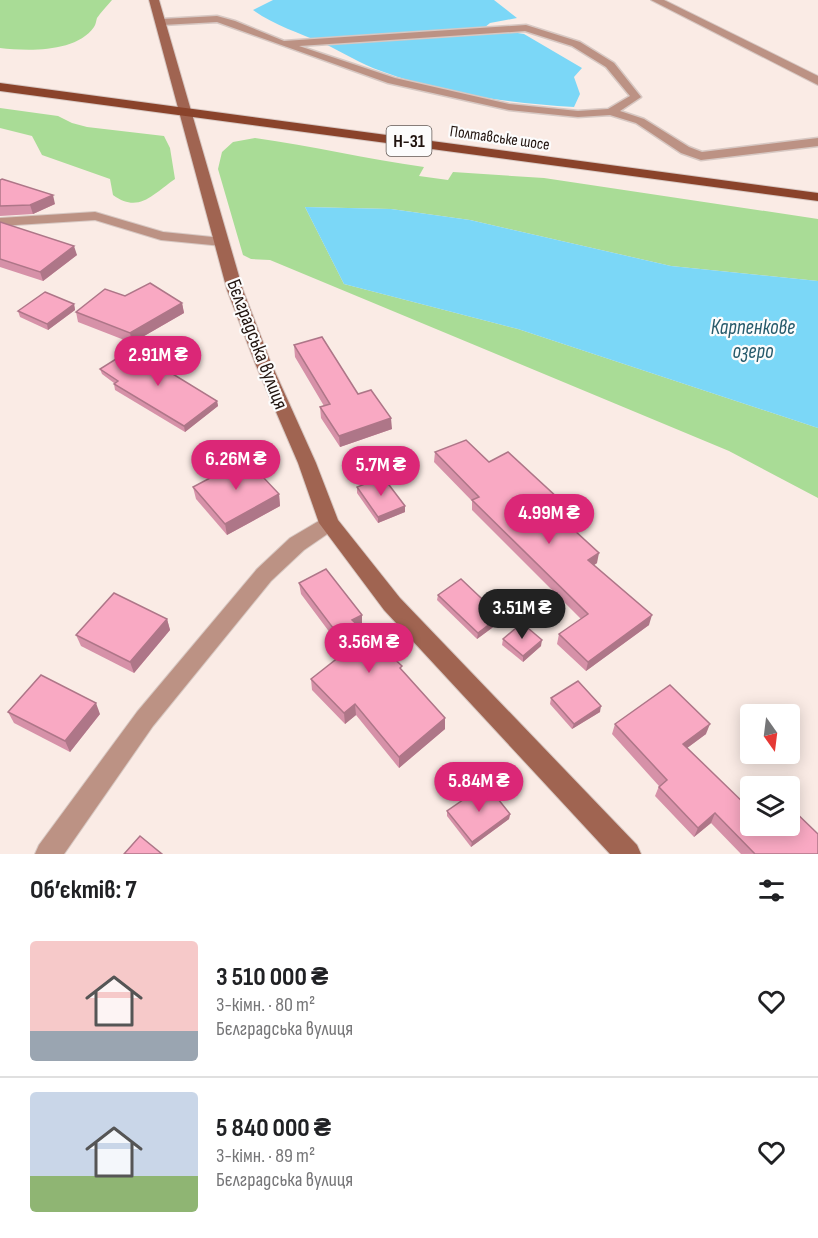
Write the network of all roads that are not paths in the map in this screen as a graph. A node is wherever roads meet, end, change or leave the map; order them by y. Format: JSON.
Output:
{"nodes":[{"id":1,"x":154,"y":0,"type":"edge"},
{"id":2,"x":656,"y":0,"type":"edge"},
{"id":3,"x":162,"y":22,"type":"junction"},
{"id":4,"x":284,"y":44,"type":"junction"},
{"id":5,"x":818,"y":81,"type":"edge"},
{"id":6,"x":0,"y":87,"type":"edge"},
{"id":7,"x":187,"y":111,"type":"junction"},
{"id":8,"x":611,"y":112,"type":"junction"},
{"id":9,"x":818,"y":142,"type":"edge"},
{"id":10,"x":818,"y":197,"type":"edge"},
{"id":11,"x":0,"y":222,"type":"edge"},
{"id":12,"x":222,"y":242,"type":"junction"},
{"id":13,"x":329,"y":523,"type":"junction"},
{"id":14,"x":48,"y":854,"type":"edge"},
{"id":15,"x":628,"y":854,"type":"edge"}],
"edges":[{"from":1,"to":3,"type":"street","name":"Бєлградська вулиця"},
{"from":2,"to":5,"type":"street"},
{"from":3,"to":4,"type":"lane"},
{"from":3,"to":7,"type":"street","name":"Бєлградська вулиця"},
{"from":4,"to":8,"type":"lane"},
{"from":4,"to":8,"type":"lane"},
{"from":6,"to":7,"type":"main road","name":"Полтавське шосе","number":"Н-31"},
{"from":7,"to":10,"type":"main road","name":"Полтавське шосе","number":"Н-31"},
{"from":7,"to":12,"type":"street","name":"Бєлградська вулиця"},
{"from":8,"to":9,"type":"lane"},
{"from":11,"to":12,"type":"street"},
{"from":12,"to":13,"type":"street","name":"Бєлградська вулиця"},
{"from":13,"to":14,"type":"street"},
{"from":13,"to":15,"type":"street","name":"Бєлградська вулиця"}]}
